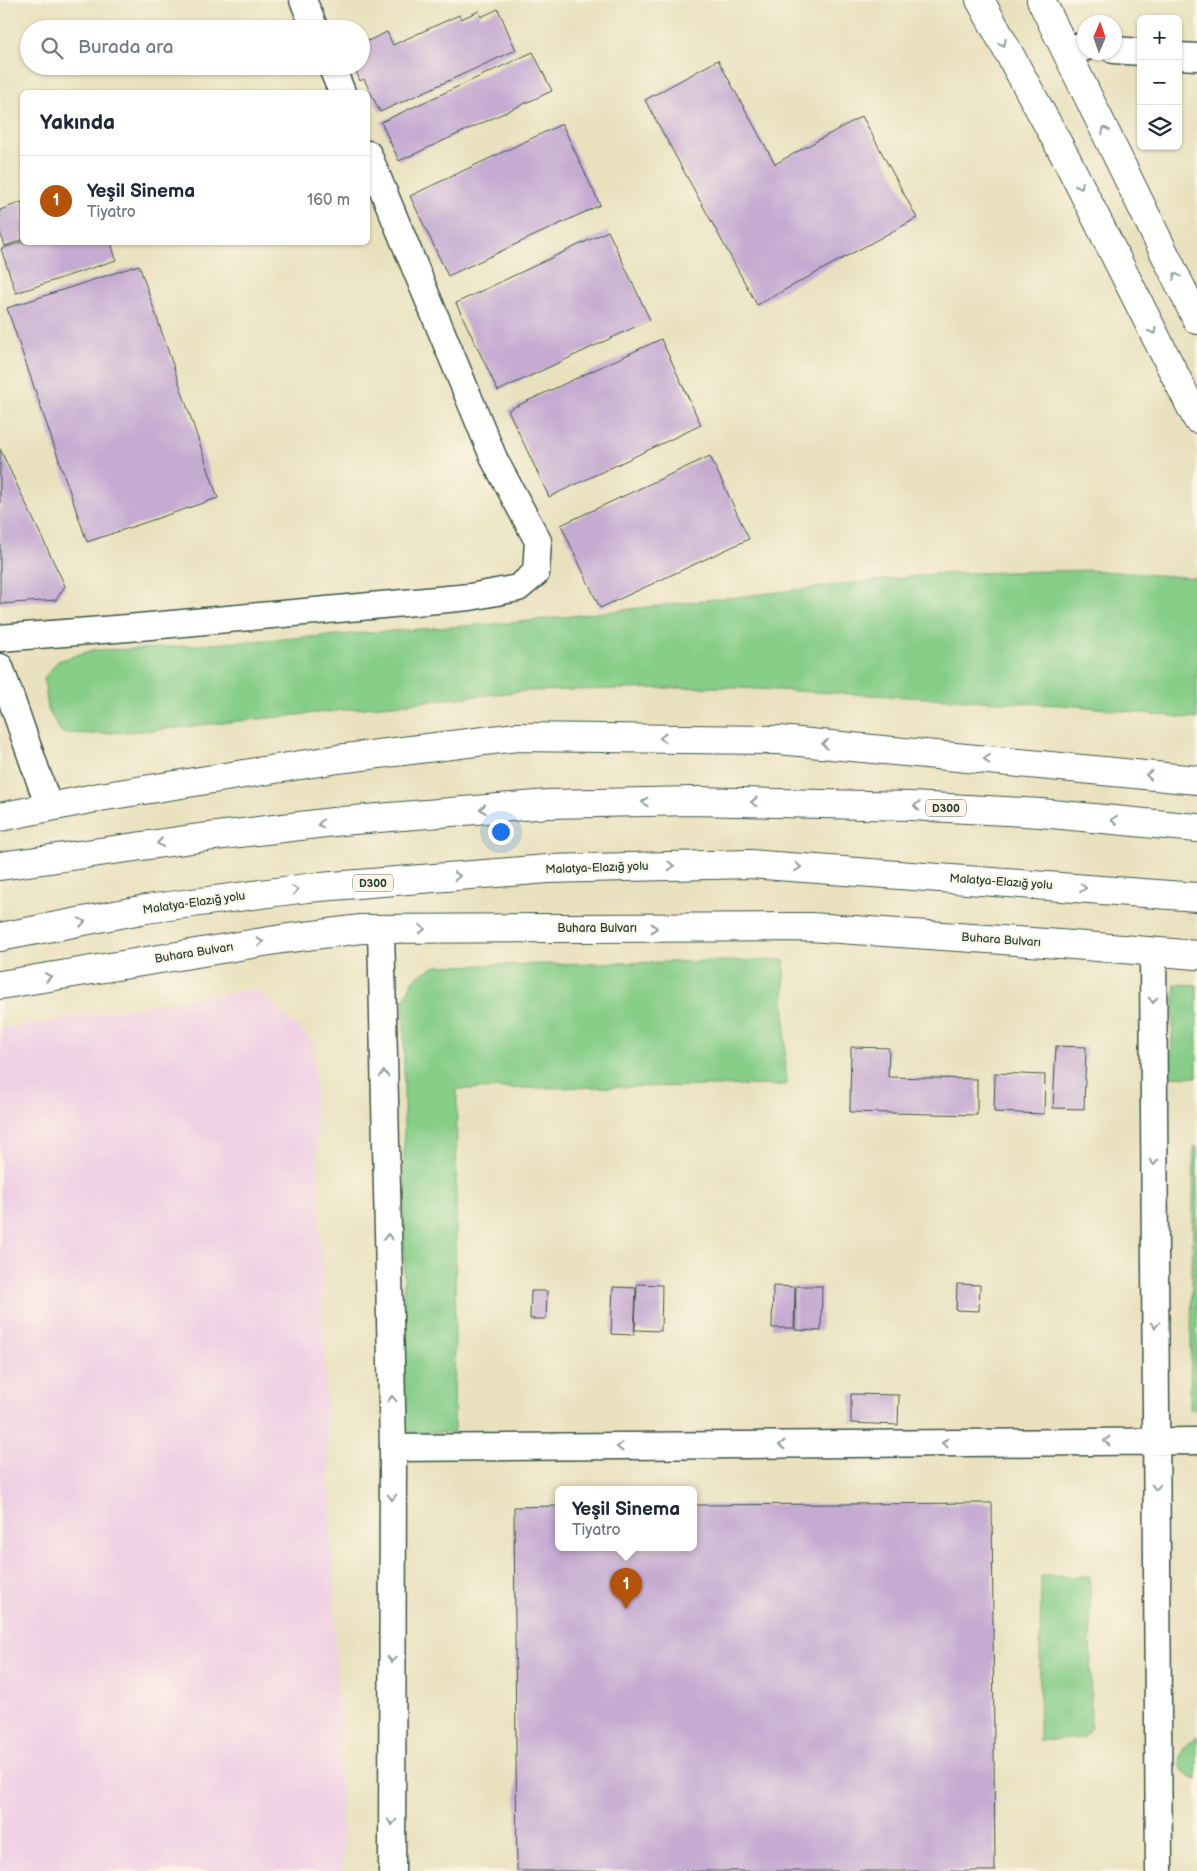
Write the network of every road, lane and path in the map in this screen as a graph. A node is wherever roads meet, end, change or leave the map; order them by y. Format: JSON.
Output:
{"nodes":[{"id":1,"x":303,"y":0,"type":"edge"},
{"id":2,"x":980,"y":0,"type":"edge"},
{"id":3,"x":1041,"y":0,"type":"edge"},
{"id":4,"x":311,"y":20,"type":"edge"},
{"id":5,"x":1074,"y":47,"type":"edge"},
{"id":6,"x":1122,"y":51,"type":"edge"},
{"id":7,"x":1137,"y":52,"type":"edge"},
{"id":8,"x":1182,"y":56,"type":"edge"},
{"id":9,"x":1197,"y":57,"type":"edge"},
{"id":10,"x":335,"y":75,"type":"edge"},
{"id":11,"x":341,"y":90,"type":"edge"},
{"id":12,"x":370,"y":159,"type":"edge"},
{"id":13,"x":1197,"y":320,"type":"edge"},
{"id":14,"x":1197,"y":419,"type":"edge"},
{"id":15,"x":0,"y":638,"type":"edge"},
{"id":16,"x":0,"y":667,"type":"edge"},
{"id":17,"x":1197,"y":780,"type":"edge"},
{"id":18,"x":49,"y":807,"type":"junction"},
{"id":19,"x":0,"y":817,"type":"edge"},
{"id":20,"x":1197,"y":828,"type":"edge"},
{"id":21,"x":0,"y":866,"type":"edge"},
{"id":22,"x":1197,"y":897,"type":"edge"},
{"id":23,"x":381,"y":929,"type":"junction"},
{"id":24,"x":0,"y":937,"type":"edge"},
{"id":25,"x":1153,"y":951,"type":"junction"},
{"id":26,"x":1197,"y":955,"type":"edge"},
{"id":27,"x":0,"y":985,"type":"edge"},
{"id":28,"x":1156,"y":1441,"type":"junction"},
{"id":29,"x":1197,"y":1441,"type":"edge"},
{"id":30,"x":393,"y":1448,"type":"junction"},
{"id":31,"x":392,"y":1871,"type":"edge"},
{"id":32,"x":1159,"y":1871,"type":"edge"}],
"edges":[{"from":1,"to":4,"type":"street"},
{"from":2,"to":14,"type":"main road","one_way":true},
{"from":3,"to":5,"type":"main road"},
{"from":13,"to":5,"type":"main road","one_way":true},
{"from":6,"to":7,"type":"street"},
{"from":8,"to":9,"type":"street"},
{"from":10,"to":11,"type":"street"},
{"from":12,"to":15,"type":"street"},
{"from":16,"to":18,"type":"street"},
{"from":17,"to":18,"type":"main road","one_way":true},
{"from":18,"to":19,"type":"main road"},
{"from":20,"to":21,"type":"main road","number":"D300","one_way":true},
{"from":24,"to":22,"type":"main road","name":"Malatya-Elazığ yolu","number":"D300","one_way":true},
{"from":23,"to":25,"type":"main road","name":"Buhara Bulvarı","one_way":true},
{"from":27,"to":23,"type":"main road","name":"Buhara Bulvarı","one_way":true},
{"from":30,"to":23,"type":"street","one_way":true},
{"from":25,"to":26,"type":"main road","name":"Buhara Bulvarı"},
{"from":25,"to":28,"type":"street","one_way":true},
{"from":28,"to":29,"type":"street"},
{"from":28,"to":30,"type":"street","one_way":true},
{"from":28,"to":32,"type":"street","one_way":true},
{"from":30,"to":31,"type":"street","one_way":true}]}
